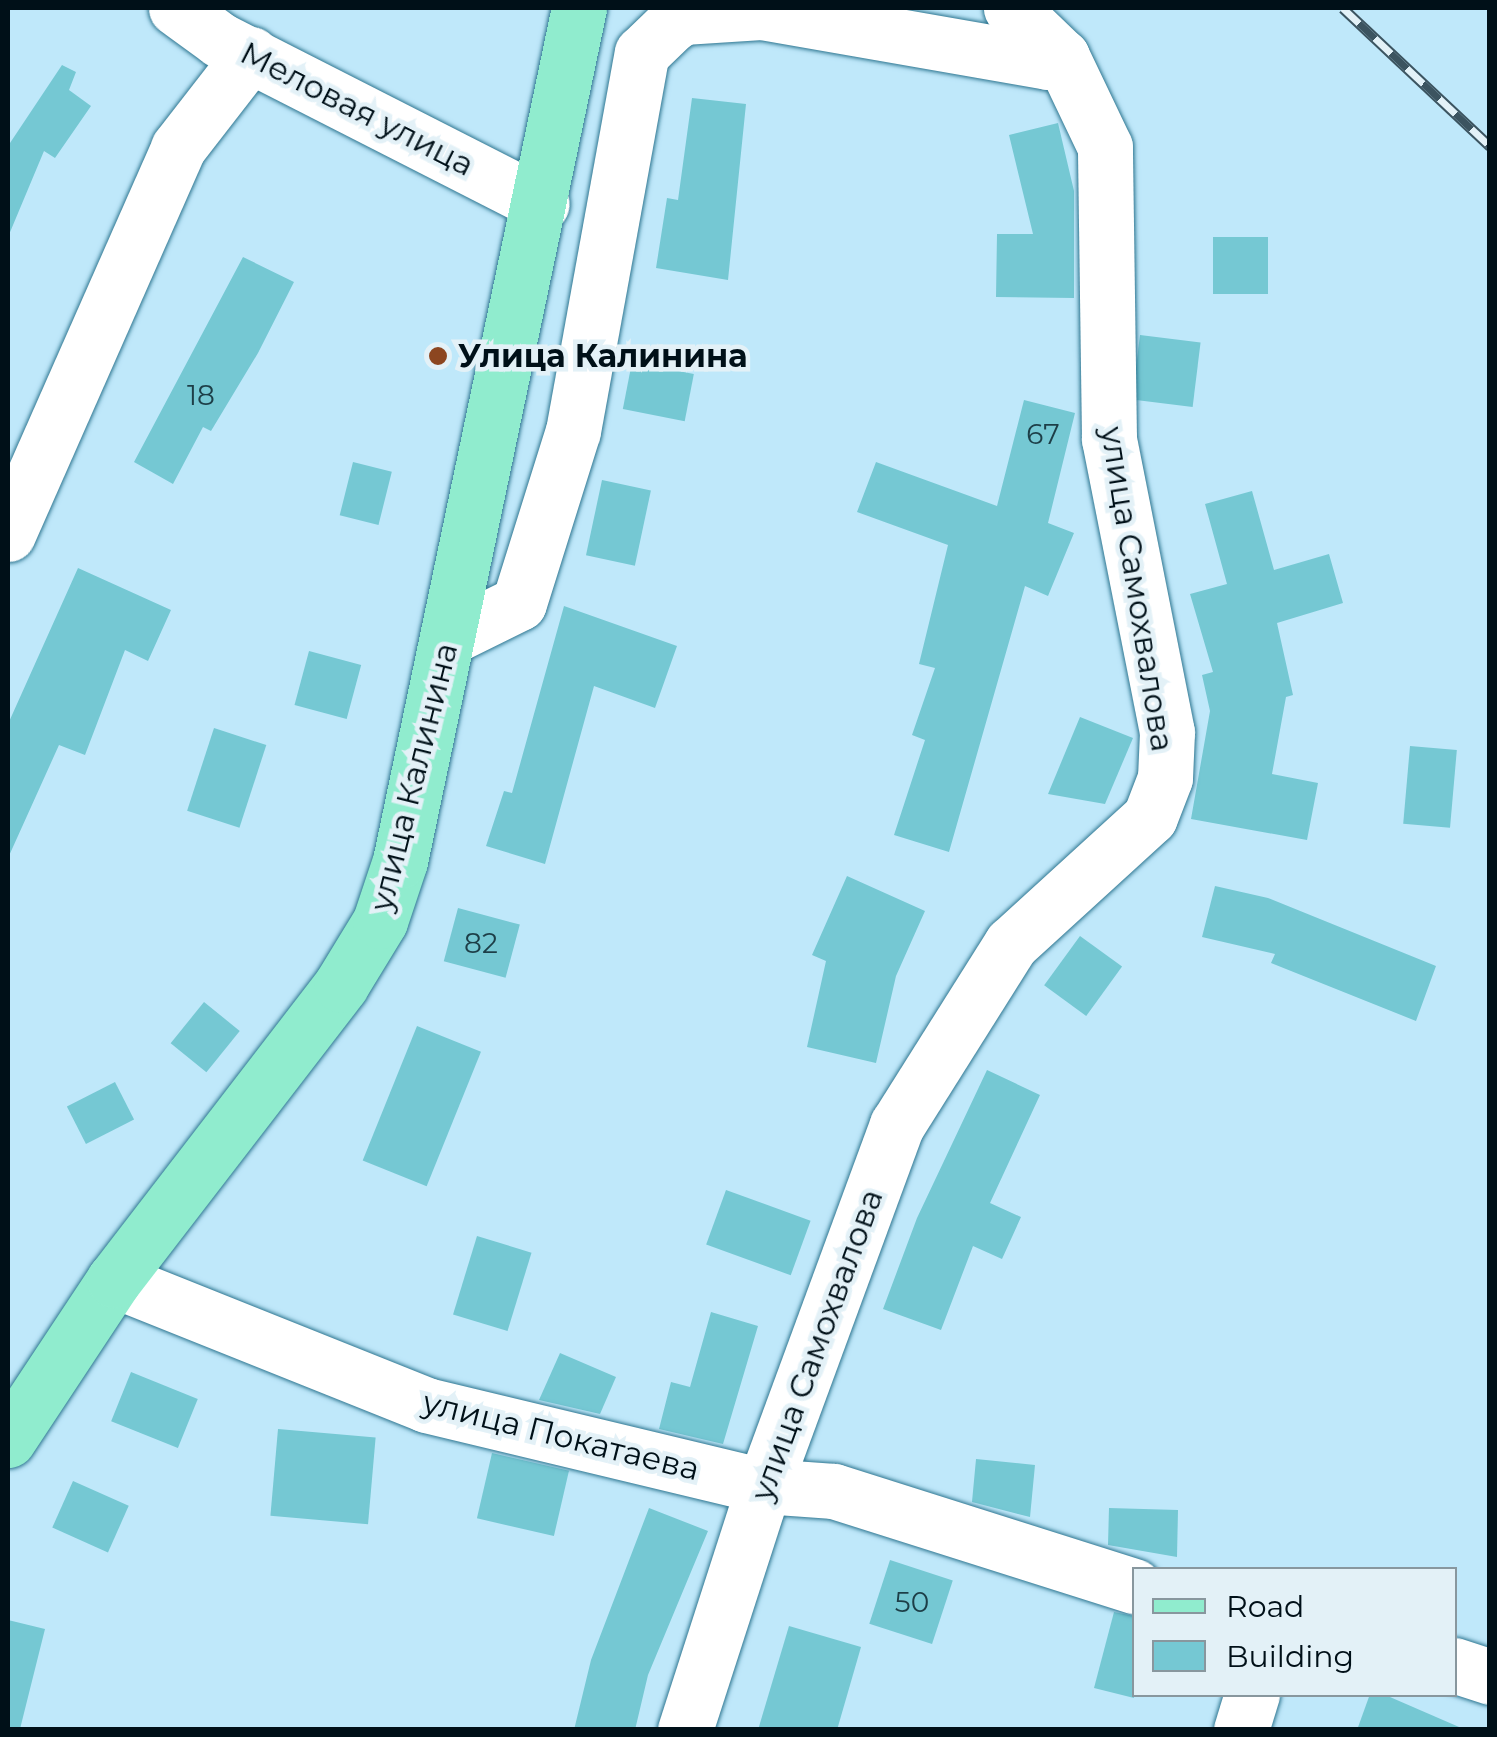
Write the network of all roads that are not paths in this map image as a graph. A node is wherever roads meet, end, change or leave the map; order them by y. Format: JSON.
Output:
{"nodes":[{"id":1,"x":176,"y":8,"type":"edge"},
{"id":2,"x":578,"y":8,"type":"edge"},
{"id":3,"x":1011,"y":8,"type":"edge"},
{"id":4,"x":251,"y":54,"type":"junction"},
{"id":5,"x":1062,"y":57,"type":"junction"},
{"id":6,"x":542,"y":204,"type":"junction"},
{"id":7,"x":8,"y":534,"type":"edge"},
{"id":8,"x":448,"y":638,"type":"junction"},
{"id":9,"x":114,"y":1280,"type":"junction"},
{"id":10,"x":8,"y":1440,"type":"edge"},
{"id":11,"x":764,"y":1486,"type":"junction"},
{"id":12,"x":1132,"y":1585,"type":"edge"},
{"id":13,"x":1457,"y":1665,"type":"edge"},
{"id":14,"x":1490,"y":1677,"type":"edge"},
{"id":15,"x":1251,"y":1697,"type":"edge"},
{"id":16,"x":685,"y":1730,"type":"edge"},
{"id":17,"x":1241,"y":1730,"type":"edge"}],
"edges":[{"from":1,"to":4,"type":"street","name":"Меловая улица"},
{"from":2,"to":6,"type":"main road","name":"улица Калинина"},
{"from":3,"to":5,"type":"street","name":"улица Самохвалова"},
{"from":4,"to":6,"type":"street","name":"Меловая улица"},
{"from":4,"to":7,"type":"street"},
{"from":5,"to":8,"type":"street"},
{"from":5,"to":11,"type":"street","name":"улица Самохвалова"},
{"from":6,"to":8,"type":"main road","name":"улица Калинина"},
{"from":8,"to":9,"type":"main road","name":"улица Калинина"},
{"from":9,"to":10,"type":"main road","name":"улица Калинина"},
{"from":9,"to":11,"type":"street","name":"улица Покатаева"},
{"from":11,"to":12,"type":"street","name":"улица Покатаева"},
{"from":11,"to":16,"type":"street","name":"улица Самохвалова"},
{"from":13,"to":14,"type":"street"},
{"from":15,"to":17,"type":"street"}]}
